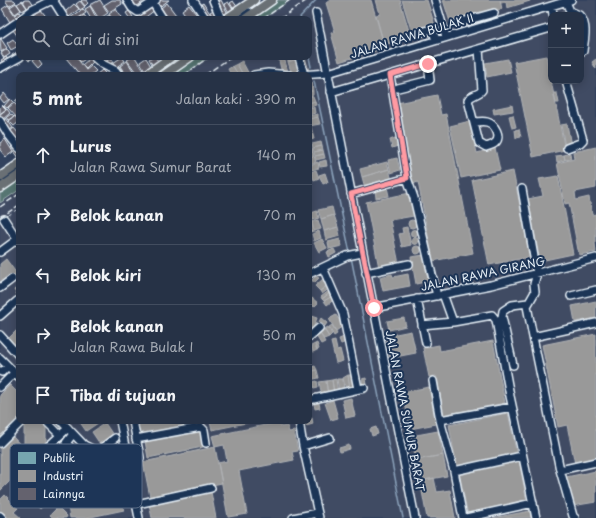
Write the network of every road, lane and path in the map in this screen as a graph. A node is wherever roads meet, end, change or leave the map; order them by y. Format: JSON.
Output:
{"nodes":[{"id":1,"x":53,"y":0,"type":"edge"},
{"id":2,"x":127,"y":0,"type":"edge"},
{"id":3,"x":193,"y":0,"type":"edge"},
{"id":4,"x":213,"y":0,"type":"edge"},
{"id":5,"x":254,"y":0,"type":"edge"},
{"id":6,"x":265,"y":0,"type":"edge"},
{"id":7,"x":272,"y":0,"type":"edge"},
{"id":8,"x":435,"y":0,"type":"edge"},
{"id":9,"x":153,"y":1,"type":"edge"},
{"id":10,"x":569,"y":1,"type":"edge"},
{"id":11,"x":552,"y":6,"type":"junction"},
{"id":12,"x":553,"y":12,"type":"edge"},
{"id":13,"x":572,"y":12,"type":"edge"},
{"id":14,"x":316,"y":13,"type":"dead end"},
{"id":15,"x":25,"y":16,"type":"edge"},
{"id":16,"x":63,"y":16,"type":"edge"},
{"id":17,"x":161,"y":16,"type":"edge"},
{"id":18,"x":204,"y":16,"type":"edge"},
{"id":19,"x":220,"y":16,"type":"edge"},
{"id":20,"x":230,"y":16,"type":"edge"},
{"id":21,"x":243,"y":16,"type":"edge"},
{"id":22,"x":249,"y":16,"type":"edge"},
{"id":23,"x":584,"y":22,"type":"edge"},
{"id":24,"x":16,"y":23,"type":"edge"},
{"id":25,"x":458,"y":23,"type":"dead end"},
{"id":26,"x":492,"y":24,"type":"junction"},
{"id":27,"x":548,"y":29,"type":"edge"},
{"id":28,"x":418,"y":33,"type":"dead end"},
{"id":29,"x":0,"y":34,"type":"edge"},
{"id":30,"x":446,"y":37,"type":"junction"},
{"id":31,"x":436,"y":40,"type":"junction"},
{"id":32,"x":479,"y":49,"type":"junction"},
{"id":33,"x":584,"y":51,"type":"dead end"},
{"id":34,"x":16,"y":59,"type":"edge"},
{"id":35,"x":97,"y":60,"type":"edge"},
{"id":36,"x":167,"y":60,"type":"edge"},
{"id":37,"x":182,"y":60,"type":"edge"},
{"id":38,"x":186,"y":60,"type":"edge"},
{"id":39,"x":300,"y":60,"type":"edge"},
{"id":40,"x":428,"y":64,"type":"junction"},
{"id":41,"x":0,"y":68,"type":"edge"},
{"id":42,"x":117,"y":72,"type":"edge"},
{"id":43,"x":150,"y":72,"type":"edge"},
{"id":44,"x":164,"y":72,"type":"edge"},
{"id":45,"x":168,"y":72,"type":"edge"},
{"id":46,"x":303,"y":72,"type":"edge"},
{"id":47,"x":328,"y":73,"type":"junction"},
{"id":48,"x":312,"y":74,"type":"edge"},
{"id":49,"x":390,"y":75,"type":"junction"},
{"id":50,"x":567,"y":84,"type":"edge"},
{"id":51,"x":398,"y":88,"type":"dead end"},
{"id":52,"x":332,"y":92,"type":"junction"},
{"id":53,"x":0,"y":121,"type":"edge"},
{"id":54,"x":474,"y":122,"type":"dead end"},
{"id":55,"x":16,"y":144,"type":"edge"},
{"id":56,"x":567,"y":148,"type":"dead end"},
{"id":57,"x":16,"y":166,"type":"edge"},
{"id":58,"x":16,"y":172,"type":"edge"},
{"id":59,"x":0,"y":177,"type":"edge"},
{"id":60,"x":16,"y":177,"type":"edge"},
{"id":61,"x":407,"y":178,"type":"junction"},
{"id":62,"x":0,"y":183,"type":"edge"},
{"id":63,"x":0,"y":188,"type":"edge"},
{"id":64,"x":522,"y":188,"type":"dead end"},
{"id":65,"x":351,"y":194,"type":"junction"},
{"id":66,"x":16,"y":210,"type":"edge"},
{"id":67,"x":4,"y":219,"type":"joint"},
{"id":68,"x":16,"y":236,"type":"edge"},
{"id":69,"x":16,"y":240,"type":"edge"},
{"id":70,"x":0,"y":252,"type":"edge"},
{"id":71,"x":359,"y":254,"type":"junction"},
{"id":72,"x":596,"y":258,"type":"edge"},
{"id":73,"x":409,"y":264,"type":"dead end"},
{"id":74,"x":323,"y":268,"type":"junction"},
{"id":75,"x":312,"y":273,"type":"edge"},
{"id":76,"x":366,"y":273,"type":"junction"},
{"id":77,"x":536,"y":274,"type":"junction"},
{"id":78,"x":12,"y":279,"type":"dead end"},
{"id":79,"x":0,"y":288,"type":"edge"},
{"id":80,"x":596,"y":290,"type":"edge"},
{"id":81,"x":440,"y":295,"type":"junction"},
{"id":82,"x":571,"y":296,"type":"dead end"},
{"id":83,"x":417,"y":299,"type":"junction"},
{"id":84,"x":16,"y":302,"type":"edge"},
{"id":85,"x":528,"y":303,"type":"junction"},
{"id":86,"x":374,"y":308,"type":"junction"},
{"id":87,"x":0,"y":316,"type":"edge"},
{"id":88,"x":454,"y":322,"type":"junction"},
{"id":89,"x":596,"y":323,"type":"edge"},
{"id":90,"x":422,"y":325,"type":"junction"},
{"id":91,"x":319,"y":328,"type":"dead end"},
{"id":92,"x":0,"y":334,"type":"edge"},
{"id":93,"x":312,"y":334,"type":"edge"},
{"id":94,"x":533,"y":337,"type":"junction"},
{"id":95,"x":426,"y":343,"type":"dead end"},
{"id":96,"x":16,"y":353,"type":"edge"},
{"id":97,"x":0,"y":358,"type":"edge"},
{"id":98,"x":513,"y":364,"type":"dead end"},
{"id":99,"x":8,"y":366,"type":"junction"},
{"id":100,"x":1,"y":373,"type":"edge"},
{"id":101,"x":16,"y":374,"type":"edge"},
{"id":102,"x":16,"y":376,"type":"edge"},
{"id":103,"x":433,"y":381,"type":"dead end"},
{"id":104,"x":0,"y":387,"type":"edge"},
{"id":105,"x":312,"y":399,"type":"edge"},
{"id":106,"x":512,"y":407,"type":"junction"},
{"id":107,"x":440,"y":420,"type":"junction"},
{"id":108,"x":19,"y":424,"type":"edge"},
{"id":109,"x":49,"y":424,"type":"edge"},
{"id":110,"x":64,"y":424,"type":"edge"},
{"id":111,"x":121,"y":424,"type":"edge"},
{"id":112,"x":134,"y":424,"type":"edge"},
{"id":113,"x":299,"y":424,"type":"edge"},
{"id":114,"x":68,"y":428,"type":"junction"},
{"id":115,"x":73,"y":434,"type":"junction"},
{"id":116,"x":60,"y":435,"type":"junction"},
{"id":117,"x":115,"y":438,"type":"dead end"},
{"id":118,"x":330,"y":438,"type":"dead end"},
{"id":119,"x":136,"y":439,"type":"junction"},
{"id":120,"x":0,"y":442,"type":"edge"},
{"id":121,"x":206,"y":443,"type":"dead end"},
{"id":122,"x":51,"y":444,"type":"edge"},
{"id":123,"x":67,"y":444,"type":"edge"},
{"id":124,"x":83,"y":444,"type":"edge"},
{"id":125,"x":107,"y":444,"type":"edge"},
{"id":126,"x":124,"y":444,"type":"edge"},
{"id":127,"x":137,"y":444,"type":"edge"},
{"id":128,"x":303,"y":446,"type":"junction"},
{"id":129,"x":522,"y":456,"type":"junction"},
{"id":130,"x":596,"y":462,"type":"edge"},
{"id":131,"x":454,"y":470,"type":"junction"},
{"id":132,"x":560,"y":470,"type":"junction"},
{"id":133,"x":211,"y":488,"type":"dead end"},
{"id":134,"x":142,"y":503,"type":"edge"},
{"id":135,"x":533,"y":503,"type":"junction"},
{"id":136,"x":138,"y":508,"type":"edge"},
{"id":137,"x":0,"y":516,"type":"edge"},
{"id":138,"x":319,"y":516,"type":"edge"},
{"id":139,"x":2,"y":518,"type":"edge"},
{"id":140,"x":139,"y":518,"type":"edge"},
{"id":141,"x":293,"y":518,"type":"edge"},
{"id":142,"x":415,"y":518,"type":"edge"},
{"id":143,"x":463,"y":518,"type":"edge"},
{"id":144,"x":466,"y":518,"type":"edge"},
{"id":145,"x":536,"y":518,"type":"edge"},
{"id":146,"x":575,"y":518,"type":"edge"}],
"edges":[{"from":1,"to":15,"type":"street"},
{"from":1,"to":16,"type":"street"},
{"from":2,"to":9,"type":"street"},
{"from":3,"to":18,"type":"street"},
{"from":4,"to":19,"type":"street"},
{"from":5,"to":20,"type":"main road"},
{"from":6,"to":21,"type":"street"},
{"from":7,"to":22,"type":"main road"},
{"from":8,"to":30,"type":"street"},
{"from":9,"to":17,"type":"street"},
{"from":10,"to":11,"type":"street","name":"JALAN RAWA BULAK II"},
{"from":10,"to":13,"type":"street"},
{"from":11,"to":12,"type":"street"},
{"from":11,"to":26,"type":"street","name":"JALAN RAWA BULAK II"},
{"from":14,"to":47,"type":"street","name":"JALAN RAWA SUMUR BARAT"},
{"from":23,"to":33,"type":"street"},
{"from":24,"to":29,"type":"street"},
{"from":25,"to":26,"type":"street"},
{"from":26,"to":30,"type":"street","name":"JALAN RAWA BULAK II"},
{"from":27,"to":32,"type":"street"},
{"from":28,"to":31,"type":"street"},
{"from":30,"to":31,"type":"street","name":"JALAN RAWA BULAK II"},
{"from":31,"to":47,"type":"street","name":"JALAN RAWA BULAK II"},
{"from":32,"to":40,"type":"street"},
{"from":32,"to":54,"type":"street"},
{"from":34,"to":41,"type":"street"},
{"from":35,"to":42,"type":"street"},
{"from":36,"to":43,"type":"main road"},
{"from":37,"to":44,"type":"street"},
{"from":38,"to":45,"type":"main road"},
{"from":39,"to":46,"type":"street"},
{"from":40,"to":49,"type":"street"},
{"from":40,"to":51,"type":"street"},
{"from":47,"to":48,"type":"street","name":"JALAN RAWA BULAK II"},
{"from":47,"to":52,"type":"street","name":"JALAN RAWA SUMUR BARAT"},
{"from":49,"to":52,"type":"street"},
{"from":49,"to":61,"type":"street"},
{"from":50,"to":56,"type":"street"},
{"from":52,"to":65,"type":"street","name":"JALAN RAWA SUMUR BARAT"},
{"from":53,"to":55,"type":"street"},
{"from":57,"to":59,"type":"main road"},
{"from":58,"to":62,"type":"street"},
{"from":60,"to":63,"type":"main road"},
{"from":61,"to":65,"type":"street"},
{"from":61,"to":81,"type":"street"},
{"from":64,"to":77,"type":"street"},
{"from":65,"to":71,"type":"street","name":"JALAN RAWA SUMUR BARAT"},
{"from":66,"to":67,"type":"path"},
{"from":67,"to":68,"type":"street"},
{"from":69,"to":70,"type":"street"},
{"from":71,"to":74,"type":"street"},
{"from":71,"to":76,"type":"street","name":"JALAN RAWA SUMUR BARAT"},
{"from":72,"to":77,"type":"street","name":"JALAN RAWA GIRANG"},
{"from":73,"to":76,"type":"street"},
{"from":74,"to":75,"type":"street"},
{"from":74,"to":105,"type":"street"},
{"from":76,"to":86,"type":"street","name":"JALAN RAWA SUMUR BARAT"},
{"from":77,"to":81,"type":"street","name":"JALAN RAWA GIRANG"},
{"from":77,"to":85,"type":"street"},
{"from":78,"to":79,"type":"street"},
{"from":80,"to":82,"type":"street"},
{"from":81,"to":83,"type":"street","name":"JALAN RAWA GIRANG"},
{"from":81,"to":88,"type":"street"},
{"from":83,"to":86,"type":"street","name":"JALAN RAWA GIRANG"},
{"from":83,"to":90,"type":"street"},
{"from":84,"to":87,"type":"street"},
{"from":85,"to":94,"type":"street"},
{"from":85,"to":98,"type":"street"},
{"from":86,"to":142,"type":"street","name":"JALAN RAWA SUMUR BARAT"},
{"from":88,"to":90,"type":"street"},
{"from":88,"to":106,"type":"street"},
{"from":89,"to":94,"type":"street"},
{"from":90,"to":95,"type":"street"},
{"from":91,"to":93,"type":"street"},
{"from":92,"to":96,"type":"street"},
{"from":94,"to":132,"type":"street"},
{"from":97,"to":99,"type":"street"},
{"from":99,"to":100,"type":"street"},
{"from":99,"to":101,"type":"street"},
{"from":102,"to":104,"type":"street"},
{"from":103,"to":107,"type":"street"},
{"from":106,"to":107,"type":"street"},
{"from":106,"to":129,"type":"street"},
{"from":107,"to":131,"type":"street"},
{"from":108,"to":120,"type":"street"},
{"from":109,"to":116,"type":"street"},
{"from":110,"to":114,"type":"street"},
{"from":111,"to":126,"type":"street"},
{"from":112,"to":119,"type":"street"},
{"from":113,"to":128,"type":"street"},
{"from":114,"to":115,"type":"street"},
{"from":114,"to":116,"type":"street"},
{"from":115,"to":123,"type":"street"},
{"from":115,"to":124,"type":"street"},
{"from":116,"to":122,"type":"street"},
{"from":117,"to":125,"type":"street"},
{"from":118,"to":128,"type":"street"},
{"from":119,"to":121,"type":"street"},
{"from":119,"to":127,"type":"street"},
{"from":128,"to":138,"type":"street"},
{"from":129,"to":131,"type":"street"},
{"from":129,"to":135,"type":"street"},
{"from":130,"to":132,"type":"street"},
{"from":131,"to":143,"type":"street"},
{"from":132,"to":146,"type":"street"},
{"from":133,"to":134,"type":"street"},
{"from":135,"to":144,"type":"street"},
{"from":135,"to":145,"type":"street"},
{"from":136,"to":140,"type":"street"},
{"from":137,"to":139,"type":"street"},
{"from":138,"to":141,"type":"street"}]}
